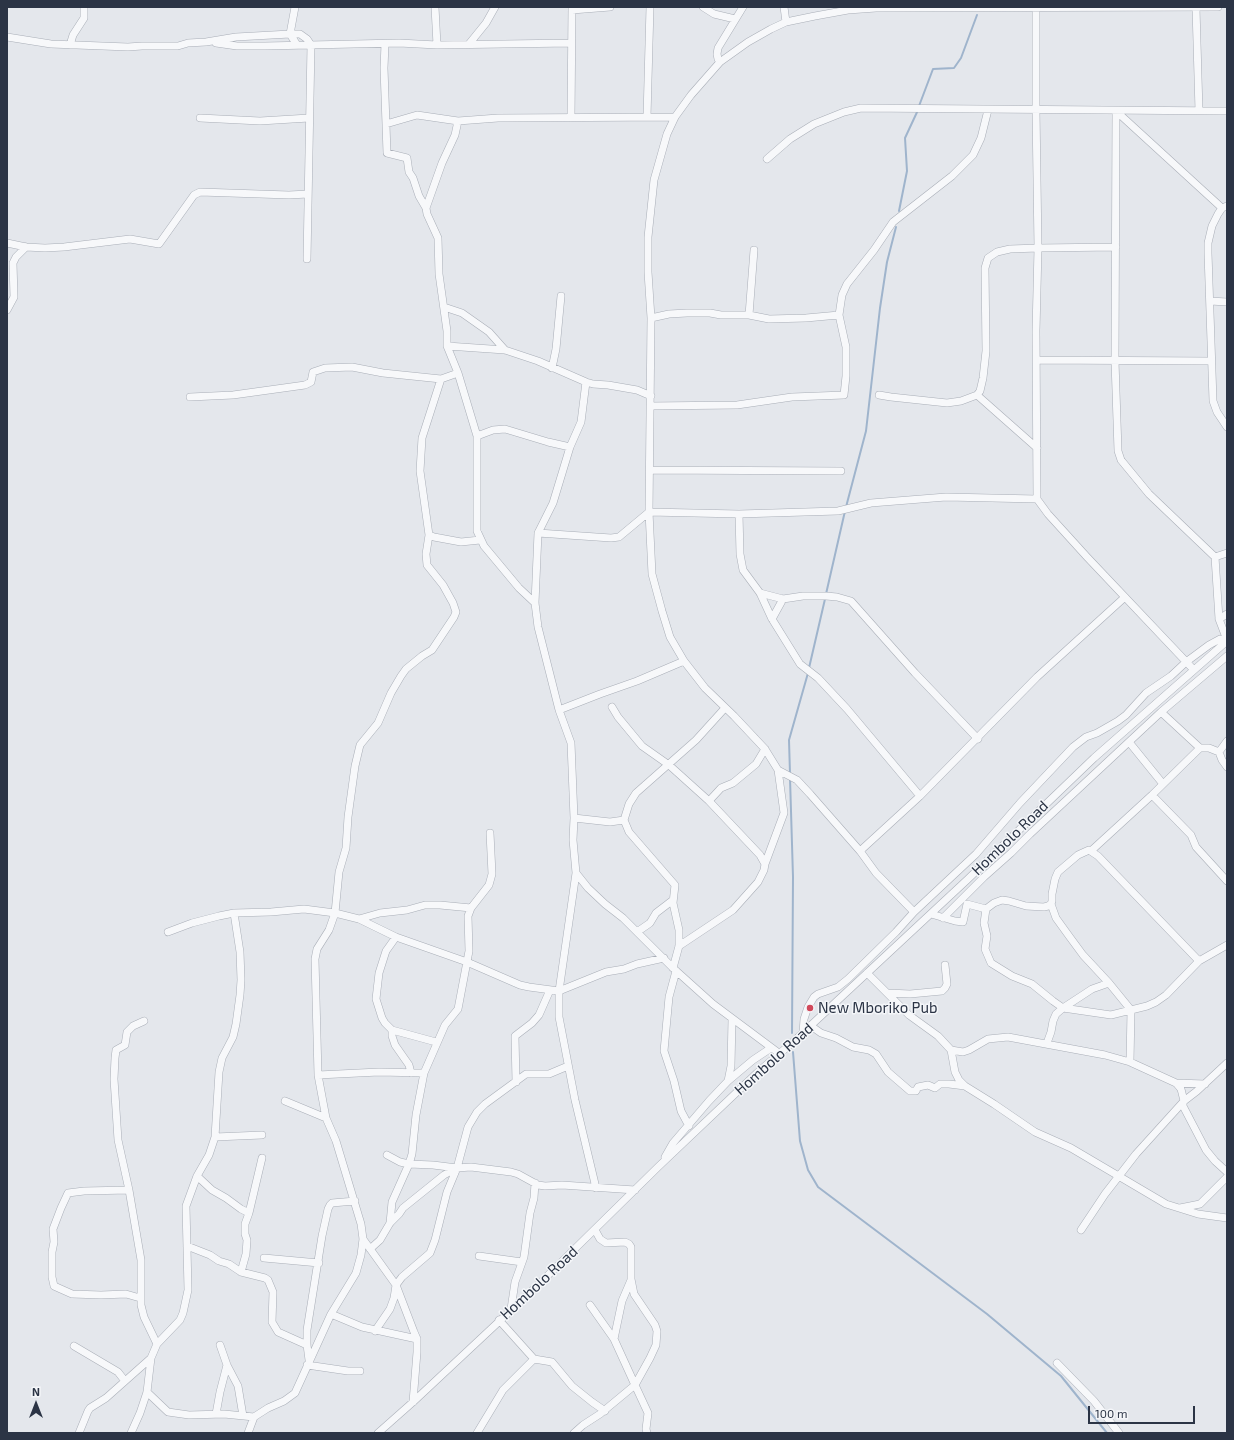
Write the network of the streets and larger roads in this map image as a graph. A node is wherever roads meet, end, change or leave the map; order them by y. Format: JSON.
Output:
{"nodes":[{"id":1,"x":84,"y":7,"type":"edge"},
{"id":2,"x":295,"y":7,"type":"edge"},
{"id":3,"x":435,"y":7,"type":"edge"},
{"id":4,"x":496,"y":7,"type":"edge"},
{"id":5,"x":610,"y":7,"type":"edge"},
{"id":6,"x":703,"y":7,"type":"edge"},
{"id":7,"x":743,"y":7,"type":"edge"},
{"id":8,"x":784,"y":7,"type":"edge"},
{"id":9,"x":1036,"y":7,"type":"edge"},
{"id":10,"x":1114,"y":7,"type":"edge"},
{"id":11,"x":1193,"y":7,"type":"edge"},
{"id":12,"x":1218,"y":7,"type":"edge"},
{"id":13,"x":572,"y":8,"type":"edge"},
{"id":14,"x":649,"y":8,"type":"edge"},
{"id":15,"x":990,"y":8,"type":"edge"},
{"id":16,"x":1196,"y":8,"type":"edge"},
{"id":17,"x":735,"y":19,"type":"junction"},
{"id":18,"x":786,"y":22,"type":"junction"},
{"id":19,"x":290,"y":34,"type":"junction"},
{"id":20,"x":7,"y":37,"type":"edge"},
{"id":21,"x":206,"y":42,"type":"junction"},
{"id":22,"x":571,"y":43,"type":"junction"},
{"id":23,"x":70,"y":44,"type":"junction"},
{"id":24,"x":385,"y":44,"type":"junction"},
{"id":25,"x":469,"y":44,"type":"junction"},
{"id":26,"x":297,"y":45,"type":"junction"},
{"id":27,"x":311,"y":45,"type":"junction"},
{"id":28,"x":437,"y":45,"type":"junction"},
{"id":29,"x":720,"y":62,"type":"junction"},
{"id":30,"x":988,"y":110,"type":"junction"},
{"id":31,"x":1036,"y":110,"type":"junction"},
{"id":32,"x":1116,"y":111,"type":"junction"},
{"id":33,"x":1199,"y":111,"type":"junction"},
{"id":34,"x":1227,"y":111,"type":"edge"},
{"id":35,"x":647,"y":117,"type":"junction"},
{"id":36,"x":676,"y":117,"type":"junction"},
{"id":37,"x":200,"y":118,"type":"dead end"},
{"id":38,"x":309,"y":118,"type":"junction"},
{"id":39,"x":571,"y":118,"type":"junction"},
{"id":40,"x":458,"y":121,"type":"junction"},
{"id":41,"x":386,"y":124,"type":"junction"},
{"id":42,"x":767,"y":158,"type":"dead end"},
{"id":43,"x":308,"y":194,"type":"junction"},
{"id":44,"x":1225,"y":207,"type":"edge"},
{"id":45,"x":426,"y":208,"type":"junction"},
{"id":46,"x":7,"y":243,"type":"edge"},
{"id":47,"x":26,"y":247,"type":"junction"},
{"id":48,"x":1038,"y":248,"type":"junction"},
{"id":49,"x":1116,"y":248,"type":"junction"},
{"id":50,"x":754,"y":250,"type":"dead end"},
{"id":51,"x":306,"y":259,"type":"dead end"},
{"id":52,"x":561,"y":296,"type":"dead end"},
{"id":53,"x":1210,"y":301,"type":"junction"},
{"id":54,"x":1227,"y":302,"type":"edge"},
{"id":55,"x":444,"y":307,"type":"junction"},
{"id":56,"x":7,"y":310,"type":"edge"},
{"id":57,"x":749,"y":315,"type":"junction"},
{"id":58,"x":839,"y":315,"type":"junction"},
{"id":59,"x":651,"y":318,"type":"junction"},
{"id":60,"x":447,"y":346,"type":"junction"},
{"id":61,"x":505,"y":350,"type":"junction"},
{"id":62,"x":1037,"y":360,"type":"junction"},
{"id":63,"x":1116,"y":361,"type":"junction"},
{"id":64,"x":1211,"y":361,"type":"junction"},
{"id":65,"x":552,"y":368,"type":"junction"},
{"id":66,"x":458,"y":373,"type":"junction"},
{"id":67,"x":441,"y":379,"type":"junction"},
{"id":68,"x":586,"y":382,"type":"junction"},
{"id":69,"x":879,"y":395,"type":"dead end"},
{"id":70,"x":977,"y":395,"type":"junction"},
{"id":71,"x":651,"y":396,"type":"junction"},
{"id":72,"x":190,"y":397,"type":"dead end"},
{"id":73,"x":650,"y":406,"type":"junction"},
{"id":74,"x":1227,"y":427,"type":"edge"},
{"id":75,"x":477,"y":436,"type":"junction"},
{"id":76,"x":570,"y":447,"type":"junction"},
{"id":77,"x":1037,"y":448,"type":"junction"},
{"id":78,"x":650,"y":470,"type":"junction"},
{"id":79,"x":841,"y":471,"type":"dead end"},
{"id":80,"x":1037,"y":499,"type":"junction"},
{"id":81,"x":649,"y":512,"type":"junction"},
{"id":82,"x":739,"y":514,"type":"junction"},
{"id":83,"x":538,"y":533,"type":"junction"},
{"id":84,"x":429,"y":535,"type":"junction"},
{"id":85,"x":480,"y":540,"type":"junction"},
{"id":86,"x":1227,"y":553,"type":"edge"},
{"id":87,"x":1215,"y":557,"type":"junction"},
{"id":88,"x":760,"y":593,"type":"junction"},
{"id":89,"x":1125,"y":597,"type":"junction"},
{"id":90,"x":783,"y":599,"type":"junction"},
{"id":91,"x":535,"y":602,"type":"junction"},
{"id":92,"x":1227,"y":614,"type":"edge"},
{"id":93,"x":772,"y":619,"type":"junction"},
{"id":94,"x":1219,"y":620,"type":"junction"},
{"id":95,"x":1227,"y":641,"type":"edge"},
{"id":96,"x":1227,"y":656,"type":"edge"},
{"id":97,"x":684,"y":661,"type":"junction"},
{"id":98,"x":1186,"y":662,"type":"junction"},
{"id":99,"x":1194,"y":670,"type":"junction"},
{"id":100,"x":1146,"y":693,"type":"junction"},
{"id":101,"x":1155,"y":704,"type":"junction"},
{"id":102,"x":612,"y":707,"type":"dead end"},
{"id":103,"x":725,"y":708,"type":"junction"},
{"id":104,"x":559,"y":710,"type":"junction"},
{"id":105,"x":1161,"y":712,"type":"junction"},
{"id":106,"x":978,"y":739,"type":"junction"},
{"id":107,"x":1227,"y":741,"type":"edge"},
{"id":108,"x":1129,"y":742,"type":"junction"},
{"id":109,"x":1200,"y":748,"type":"junction"},
{"id":110,"x":765,"y":749,"type":"junction"},
{"id":111,"x":1219,"y":752,"type":"junction"},
{"id":112,"x":669,"y":765,"type":"junction"},
{"id":113,"x":1227,"y":767,"type":"edge"},
{"id":114,"x":778,"y":770,"type":"junction"},
{"id":115,"x":1163,"y":784,"type":"junction"},
{"id":116,"x":1152,"y":795,"type":"junction"},
{"id":117,"x":920,"y":796,"type":"junction"},
{"id":118,"x":709,"y":801,"type":"junction"},
{"id":119,"x":574,"y":818,"type":"junction"},
{"id":120,"x":624,"y":820,"type":"junction"},
{"id":121,"x":490,"y":833,"type":"dead end"},
{"id":122,"x":1092,"y":850,"type":"junction"},
{"id":123,"x":860,"y":851,"type":"junction"},
{"id":124,"x":765,"y":864,"type":"junction"},
{"id":125,"x":576,"y":873,"type":"junction"},
{"id":126,"x":1227,"y":881,"type":"edge"},
{"id":127,"x":674,"y":900,"type":"junction"},
{"id":128,"x":1051,"y":904,"type":"junction"},
{"id":129,"x":471,"y":908,"type":"junction"},
{"id":130,"x":986,"y":909,"type":"junction"},
{"id":131,"x":914,"y":912,"type":"junction"},
{"id":132,"x":335,"y":913,"type":"junction"},
{"id":133,"x":234,"y":914,"type":"junction"},
{"id":134,"x":931,"y":914,"type":"junction"},
{"id":135,"x":943,"y":918,"type":"junction"},
{"id":136,"x":359,"y":919,"type":"junction"},
{"id":137,"x":168,"y":932,"type":"dead end"},
{"id":138,"x":637,"y":932,"type":"junction"},
{"id":139,"x":396,"y":937,"type":"junction"},
{"id":140,"x":1227,"y":944,"type":"edge"},
{"id":141,"x":679,"y":946,"type":"junction"},
{"id":142,"x":664,"y":958,"type":"junction"},
{"id":143,"x":1199,"y":961,"type":"junction"},
{"id":144,"x":467,"y":962,"type":"junction"},
{"id":145,"x":945,"y":965,"type":"dead end"},
{"id":146,"x":675,"y":969,"type":"junction"},
{"id":147,"x":867,"y":972,"type":"junction"},
{"id":148,"x":1109,"y":982,"type":"junction"},
{"id":149,"x":550,"y":990,"type":"junction"},
{"id":150,"x":559,"y":991,"type":"junction"},
{"id":151,"x":888,"y":993,"type":"junction"},
{"id":152,"x":1062,"y":1008,"type":"junction"},
{"id":153,"x":1131,"y":1010,"type":"junction"},
{"id":154,"x":732,"y":1019,"type":"junction"},
{"id":155,"x":144,"y":1021,"type":"dead end"},
{"id":156,"x":811,"y":1026,"type":"junction"},
{"id":157,"x":392,"y":1030,"type":"junction"},
{"id":158,"x":803,"y":1033,"type":"junction"},
{"id":159,"x":436,"y":1042,"type":"junction"},
{"id":160,"x":1047,"y":1043,"type":"junction"},
{"id":161,"x":771,"y":1048,"type":"junction"},
{"id":162,"x":952,"y":1050,"type":"junction"},
{"id":163,"x":780,"y":1054,"type":"junction"},
{"id":164,"x":1130,"y":1062,"type":"junction"},
{"id":165,"x":1227,"y":1063,"type":"edge"},
{"id":166,"x":568,"y":1066,"type":"junction"},
{"id":167,"x":411,"y":1073,"type":"junction"},
{"id":168,"x":424,"y":1073,"type":"junction"},
{"id":169,"x":318,"y":1075,"type":"junction"},
{"id":170,"x":728,"y":1081,"type":"junction"},
{"id":171,"x":516,"y":1082,"type":"junction"},
{"id":172,"x":1176,"y":1083,"type":"junction"},
{"id":173,"x":1205,"y":1084,"type":"junction"},
{"id":174,"x":965,"y":1086,"type":"junction"},
{"id":175,"x":285,"y":1101,"type":"dead end"},
{"id":176,"x":1183,"y":1102,"type":"junction"},
{"id":177,"x":326,"y":1118,"type":"junction"},
{"id":178,"x":689,"y":1126,"type":"junction"},
{"id":179,"x":262,"y":1135,"type":"dead end"},
{"id":180,"x":215,"y":1137,"type":"junction"},
{"id":181,"x":387,"y":1155,"type":"dead end"},
{"id":182,"x":262,"y":1158,"type":"dead end"},
{"id":183,"x":410,"y":1164,"type":"junction"},
{"id":184,"x":658,"y":1167,"type":"junction"},
{"id":185,"x":457,"y":1168,"type":"junction"},
{"id":186,"x":1227,"y":1172,"type":"edge"},
{"id":187,"x":197,"y":1176,"type":"junction"},
{"id":188,"x":1119,"y":1176,"type":"junction"},
{"id":189,"x":1227,"y":1177,"type":"edge"},
{"id":190,"x":535,"y":1182,"type":"junction"},
{"id":191,"x":596,"y":1188,"type":"junction"},
{"id":192,"x":128,"y":1190,"type":"junction"},
{"id":193,"x":635,"y":1190,"type":"junction"},
{"id":194,"x":354,"y":1201,"type":"junction"},
{"id":195,"x":1178,"y":1208,"type":"junction"},
{"id":196,"x":249,"y":1213,"type":"junction"},
{"id":197,"x":1227,"y":1218,"type":"edge"},
{"id":198,"x":390,"y":1223,"type":"junction"},
{"id":199,"x":595,"y":1230,"type":"junction"},
{"id":200,"x":1081,"y":1230,"type":"dead end"},
{"id":201,"x":362,"y":1239,"type":"junction"},
{"id":202,"x":187,"y":1246,"type":"junction"},
{"id":203,"x":370,"y":1249,"type":"junction"},
{"id":204,"x":479,"y":1256,"type":"dead end"},
{"id":205,"x":264,"y":1258,"type":"dead end"},
{"id":206,"x":522,"y":1262,"type":"junction"},
{"id":207,"x":319,"y":1263,"type":"junction"},
{"id":208,"x":241,"y":1272,"type":"junction"},
{"id":209,"x":631,"y":1279,"type":"junction"},
{"id":210,"x":396,"y":1285,"type":"junction"},
{"id":211,"x":140,"y":1298,"type":"junction"},
{"id":212,"x":590,"y":1305,"type":"dead end"},
{"id":213,"x":511,"y":1309,"type":"junction"},
{"id":214,"x":331,"y":1314,"type":"junction"},
{"id":215,"x":499,"y":1320,"type":"junction"},
{"id":216,"x":375,"y":1331,"type":"junction"},
{"id":217,"x":416,"y":1339,"type":"junction"},
{"id":218,"x":614,"y":1339,"type":"junction"},
{"id":219,"x":157,"y":1344,"type":"junction"},
{"id":220,"x":220,"y":1345,"type":"dead end"},
{"id":221,"x":307,"y":1345,"type":"junction"},
{"id":222,"x":74,"y":1346,"type":"dead end"},
{"id":223,"x":152,"y":1358,"type":"junction"},
{"id":224,"x":534,"y":1359,"type":"junction"},
{"id":225,"x":308,"y":1362,"type":"junction"},
{"id":226,"x":1057,"y":1363,"type":"dead end"},
{"id":227,"x":227,"y":1364,"type":"junction"},
{"id":228,"x":360,"y":1371,"type":"dead end"},
{"id":229,"x":125,"y":1381,"type":"junction"},
{"id":230,"x":635,"y":1385,"type":"junction"},
{"id":231,"x":147,"y":1392,"type":"junction"},
{"id":232,"x":413,"y":1402,"type":"junction"},
{"id":233,"x":605,"y":1411,"type":"junction"},
{"id":234,"x":216,"y":1414,"type":"junction"},
{"id":235,"x":243,"y":1416,"type":"junction"},
{"id":236,"x":254,"y":1417,"type":"junction"},
{"id":237,"x":79,"y":1433,"type":"edge"},
{"id":238,"x":131,"y":1433,"type":"edge"},
{"id":239,"x":248,"y":1433,"type":"edge"},
{"id":240,"x":378,"y":1433,"type":"edge"},
{"id":241,"x":477,"y":1433,"type":"edge"},
{"id":242,"x":574,"y":1433,"type":"edge"},
{"id":243,"x":647,"y":1433,"type":"edge"},
{"id":244,"x":1118,"y":1433,"type":"edge"}],
"edges":[{"from":1,"to":23,"type":"street"},
{"from":2,"to":19,"type":"street"},
{"from":3,"to":28,"type":"street"},
{"from":4,"to":25,"type":"street"},
{"from":5,"to":13,"type":"street"},
{"from":6,"to":17,"type":"street"},
{"from":7,"to":17,"type":"street"},
{"from":8,"to":18,"type":"street"},
{"from":9,"to":10,"type":"street"},
{"from":9,"to":15,"type":"street"},
{"from":9,"to":31,"type":"street"},
{"from":10,"to":11,"type":"street"},
{"from":11,"to":16,"type":"street"},
{"from":12,"to":16,"type":"street"},
{"from":13,"to":22,"type":"street"},
{"from":14,"to":35,"type":"street"},
{"from":15,"to":18,"type":"street"},
{"from":16,"to":33,"type":"street"},
{"from":17,"to":29,"type":"street"},
{"from":18,"to":29,"type":"street"},
{"from":19,"to":21,"type":"street"},
{"from":19,"to":26,"type":"street"},
{"from":19,"to":27,"type":"street"},
{"from":20,"to":23,"type":"street"},
{"from":21,"to":23,"type":"street"},
{"from":21,"to":26,"type":"street"},
{"from":22,"to":25,"type":"street"},
{"from":22,"to":39,"type":"street"},
{"from":24,"to":27,"type":"street"},
{"from":24,"to":28,"type":"street"},
{"from":24,"to":41,"type":"street"},
{"from":25,"to":28,"type":"street"},
{"from":26,"to":27,"type":"street"},
{"from":27,"to":38,"type":"street"},
{"from":29,"to":36,"type":"street"},
{"from":30,"to":31,"type":"street"},
{"from":30,"to":42,"type":"street"},
{"from":30,"to":58,"type":"street"},
{"from":31,"to":32,"type":"street"},
{"from":31,"to":48,"type":"street"},
{"from":32,"to":33,"type":"street"},
{"from":32,"to":44,"type":"street"},
{"from":32,"to":49,"type":"street"},
{"from":33,"to":34,"type":"street"},
{"from":35,"to":36,"type":"street"},
{"from":35,"to":39,"type":"street"},
{"from":36,"to":59,"type":"street"},
{"from":37,"to":38,"type":"street"},
{"from":38,"to":43,"type":"street"},
{"from":39,"to":40,"type":"street"},
{"from":40,"to":41,"type":"street"},
{"from":40,"to":45,"type":"street"},
{"from":41,"to":45,"type":"street"},
{"from":43,"to":47,"type":"street"},
{"from":43,"to":51,"type":"street"},
{"from":44,"to":53,"type":"street"},
{"from":45,"to":55,"type":"street"},
{"from":46,"to":47,"type":"street"},
{"from":47,"to":56,"type":"street"},
{"from":48,"to":49,"type":"street"},
{"from":48,"to":62,"type":"street"},
{"from":48,"to":70,"type":"street"},
{"from":49,"to":63,"type":"street"},
{"from":50,"to":57,"type":"street"},
{"from":52,"to":65,"type":"street"},
{"from":53,"to":54,"type":"street"},
{"from":53,"to":64,"type":"street"},
{"from":55,"to":60,"type":"street"},
{"from":55,"to":61,"type":"street"},
{"from":57,"to":58,"type":"street"},
{"from":57,"to":59,"type":"street"},
{"from":58,"to":73,"type":"street"},
{"from":59,"to":71,"type":"street"},
{"from":60,"to":61,"type":"street"},
{"from":60,"to":66,"type":"street"},
{"from":61,"to":65,"type":"street"},
{"from":62,"to":63,"type":"street"},
{"from":62,"to":77,"type":"street"},
{"from":63,"to":64,"type":"street"},
{"from":63,"to":87,"type":"street"},
{"from":64,"to":74,"type":"street"},
{"from":65,"to":68,"type":"street"},
{"from":66,"to":67,"type":"street"},
{"from":66,"to":75,"type":"street"},
{"from":67,"to":72,"type":"street"},
{"from":67,"to":84,"type":"street"},
{"from":68,"to":71,"type":"street"},
{"from":68,"to":76,"type":"street"},
{"from":69,"to":70,"type":"street"},
{"from":70,"to":77,"type":"street"},
{"from":71,"to":73,"type":"street"},
{"from":73,"to":78,"type":"street"},
{"from":75,"to":76,"type":"street"},
{"from":75,"to":85,"type":"street"},
{"from":76,"to":83,"type":"street"},
{"from":77,"to":80,"type":"street"},
{"from":78,"to":79,"type":"street"},
{"from":78,"to":81,"type":"street"},
{"from":80,"to":82,"type":"street"},
{"from":80,"to":89,"type":"street"},
{"from":81,"to":82,"type":"street"},
{"from":81,"to":83,"type":"street"},
{"from":81,"to":97,"type":"street"},
{"from":82,"to":88,"type":"street"},
{"from":83,"to":91,"type":"street"},
{"from":84,"to":85,"type":"street"},
{"from":84,"to":132,"type":"street"},
{"from":85,"to":91,"type":"street"},
{"from":86,"to":87,"type":"street"},
{"from":87,"to":94,"type":"street"},
{"from":88,"to":90,"type":"street"},
{"from":88,"to":93,"type":"street"},
{"from":89,"to":98,"type":"street"},
{"from":89,"to":106,"type":"street"},
{"from":90,"to":93,"type":"street"},
{"from":90,"to":106,"type":"street"},
{"from":91,"to":104,"type":"street"},
{"from":92,"to":94,"type":"street"},
{"from":93,"to":117,"type":"street"},
{"from":94,"to":95,"type":"street"},
{"from":95,"to":98,"type":"street"},
{"from":95,"to":99,"type":"street","name":"Hombolo Road"},
{"from":96,"to":105,"type":"street"},
{"from":97,"to":103,"type":"street"},
{"from":97,"to":104,"type":"street"},
{"from":98,"to":99,"type":"street"},
{"from":98,"to":100,"type":"street"},
{"from":99,"to":101,"type":"street","name":"Hombolo Road"},
{"from":100,"to":101,"type":"street"},
{"from":100,"to":131,"type":"street"},
{"from":101,"to":134,"type":"street","name":"Hombolo Road"},
{"from":102,"to":112,"type":"street"},
{"from":103,"to":110,"type":"street"},
{"from":103,"to":112,"type":"street"},
{"from":104,"to":119,"type":"street"},
{"from":105,"to":108,"type":"street"},
{"from":105,"to":109,"type":"street"},
{"from":106,"to":117,"type":"street"},
{"from":107,"to":111,"type":"street"},
{"from":108,"to":115,"type":"street"},
{"from":108,"to":135,"type":"street"},
{"from":109,"to":111,"type":"street"},
{"from":109,"to":115,"type":"street"},
{"from":110,"to":114,"type":"street"},
{"from":110,"to":118,"type":"street"},
{"from":111,"to":113,"type":"street"},
{"from":112,"to":118,"type":"street"},
{"from":112,"to":120,"type":"street"},
{"from":114,"to":123,"type":"street"},
{"from":114,"to":124,"type":"street"},
{"from":115,"to":116,"type":"street"},
{"from":116,"to":122,"type":"street"},
{"from":116,"to":126,"type":"street"},
{"from":117,"to":123,"type":"street"},
{"from":118,"to":124,"type":"street"},
{"from":119,"to":120,"type":"street"},
{"from":119,"to":125,"type":"street"},
{"from":120,"to":127,"type":"street"},
{"from":121,"to":129,"type":"street"},
{"from":122,"to":128,"type":"street"},
{"from":122,"to":143,"type":"street"},
{"from":123,"to":131,"type":"street"},
{"from":124,"to":141,"type":"street"},
{"from":125,"to":138,"type":"street"},
{"from":125,"to":150,"type":"street"},
{"from":127,"to":138,"type":"street"},
{"from":127,"to":141,"type":"street"},
{"from":128,"to":130,"type":"street"},
{"from":128,"to":148,"type":"street"},
{"from":129,"to":136,"type":"street"},
{"from":129,"to":144,"type":"street"},
{"from":130,"to":135,"type":"street"},
{"from":130,"to":152,"type":"street"},
{"from":131,"to":158,"type":"street"},
{"from":132,"to":133,"type":"street"},
{"from":132,"to":136,"type":"street"},
{"from":132,"to":169,"type":"street"},
{"from":133,"to":137,"type":"street"},
{"from":133,"to":180,"type":"street"},
{"from":134,"to":135,"type":"street"},
{"from":134,"to":147,"type":"street","name":"Hombolo Road"},
{"from":136,"to":139,"type":"street"},
{"from":138,"to":142,"type":"street"},
{"from":139,"to":144,"type":"street"},
{"from":139,"to":157,"type":"street"},
{"from":140,"to":143,"type":"street"},
{"from":141,"to":146,"type":"street"},
{"from":142,"to":146,"type":"street"},
{"from":142,"to":150,"type":"street"},
{"from":143,"to":153,"type":"street"},
{"from":144,"to":149,"type":"street"},
{"from":144,"to":159,"type":"street"},
{"from":145,"to":151,"type":"street"},
{"from":146,"to":154,"type":"street"},
{"from":146,"to":178,"type":"street"},
{"from":147,"to":151,"type":"street"},
{"from":147,"to":156,"type":"street","name":"Hombolo Road"},
{"from":148,"to":152,"type":"street"},
{"from":148,"to":153,"type":"street"},
{"from":149,"to":150,"type":"street"},
{"from":149,"to":171,"type":"street"},
{"from":150,"to":166,"type":"street"},
{"from":151,"to":162,"type":"street"},
{"from":152,"to":153,"type":"street"},
{"from":152,"to":160,"type":"street"},
{"from":153,"to":164,"type":"street"},
{"from":154,"to":161,"type":"street"},
{"from":154,"to":170,"type":"street"},
{"from":155,"to":192,"type":"street"},
{"from":156,"to":158,"type":"street","name":"Hombolo Road"},
{"from":156,"to":174,"type":"street"},
{"from":157,"to":159,"type":"street"},
{"from":157,"to":167,"type":"street"},
{"from":158,"to":163,"type":"street","name":"Hombolo Road"},
{"from":159,"to":168,"type":"street"},
{"from":160,"to":162,"type":"street"},
{"from":160,"to":164,"type":"street"},
{"from":161,"to":163,"type":"street"},
{"from":161,"to":170,"type":"street"},
{"from":162,"to":174,"type":"street"},
{"from":163,"to":184,"type":"street","name":"Hombolo Road"},
{"from":164,"to":172,"type":"street"},
{"from":165,"to":173,"type":"street"},
{"from":166,"to":171,"type":"street"},
{"from":166,"to":191,"type":"street"},
{"from":167,"to":168,"type":"street"},
{"from":167,"to":169,"type":"street"},
{"from":168,"to":183,"type":"street"},
{"from":169,"to":177,"type":"street"},
{"from":170,"to":178,"type":"street"},
{"from":171,"to":185,"type":"street"},
{"from":172,"to":173,"type":"street"},
{"from":172,"to":176,"type":"street"},
{"from":173,"to":176,"type":"street"},
{"from":174,"to":188,"type":"street"},
{"from":175,"to":177,"type":"street"},
{"from":176,"to":186,"type":"street"},
{"from":176,"to":188,"type":"street"},
{"from":177,"to":194,"type":"street"},
{"from":178,"to":184,"type":"street"},
{"from":179,"to":180,"type":"street"},
{"from":180,"to":187,"type":"street"},
{"from":181,"to":183,"type":"street"},
{"from":182,"to":196,"type":"street"},
{"from":183,"to":185,"type":"street"},
{"from":183,"to":198,"type":"street"},
{"from":184,"to":193,"type":"street","name":"Hombolo Road"},
{"from":185,"to":190,"type":"street"},
{"from":185,"to":198,"type":"street"},
{"from":185,"to":210,"type":"street"},
{"from":187,"to":196,"type":"street"},
{"from":187,"to":202,"type":"street"},
{"from":188,"to":195,"type":"street"},
{"from":188,"to":200,"type":"street"},
{"from":189,"to":195,"type":"street"},
{"from":190,"to":191,"type":"street"},
{"from":190,"to":206,"type":"street"},
{"from":191,"to":193,"type":"street"},
{"from":192,"to":211,"type":"street"},
{"from":192,"to":211,"type":"street"},
{"from":193,"to":199,"type":"street","name":"Hombolo Road"},
{"from":194,"to":201,"type":"street"},
{"from":194,"to":207,"type":"street"},
{"from":195,"to":197,"type":"street"},
{"from":196,"to":208,"type":"street"},
{"from":198,"to":203,"type":"street"},
{"from":199,"to":209,"type":"street"},
{"from":199,"to":213,"type":"street","name":"Hombolo Road"},
{"from":201,"to":203,"type":"street"},
{"from":201,"to":214,"type":"street"},
{"from":202,"to":208,"type":"street"},
{"from":202,"to":219,"type":"street"},
{"from":203,"to":210,"type":"street"},
{"from":204,"to":206,"type":"street"},
{"from":205,"to":207,"type":"street"},
{"from":206,"to":213,"type":"street"},
{"from":207,"to":221,"type":"street"},
{"from":208,"to":221,"type":"street"},
{"from":209,"to":218,"type":"street"},
{"from":209,"to":230,"type":"street"},
{"from":210,"to":216,"type":"street"},
{"from":210,"to":217,"type":"street"},
{"from":211,"to":219,"type":"street"},
{"from":212,"to":218,"type":"street"},
{"from":213,"to":215,"type":"street","name":"Hombolo Road"},
{"from":214,"to":216,"type":"street"},
{"from":214,"to":225,"type":"street"},
{"from":215,"to":224,"type":"street"},
{"from":215,"to":232,"type":"street","name":"Hombolo Road"},
{"from":216,"to":217,"type":"street"},
{"from":217,"to":232,"type":"street"},
{"from":218,"to":230,"type":"street"},
{"from":219,"to":223,"type":"street"},
{"from":220,"to":227,"type":"street"},
{"from":221,"to":225,"type":"street"},
{"from":222,"to":229,"type":"street"},
{"from":223,"to":229,"type":"street"},
{"from":223,"to":231,"type":"street"},
{"from":224,"to":233,"type":"street"},
{"from":224,"to":241,"type":"street"},
{"from":225,"to":228,"type":"street"},
{"from":225,"to":236,"type":"street"},
{"from":226,"to":244,"type":"street"},
{"from":227,"to":234,"type":"street"},
{"from":227,"to":235,"type":"street"},
{"from":229,"to":237,"type":"street"},
{"from":230,"to":233,"type":"street"},
{"from":230,"to":243,"type":"street"},
{"from":231,"to":234,"type":"street"},
{"from":231,"to":238,"type":"street"},
{"from":232,"to":240,"type":"street","name":"Hombolo Road"},
{"from":233,"to":242,"type":"street"},
{"from":234,"to":235,"type":"street"},
{"from":235,"to":236,"type":"street"},
{"from":236,"to":239,"type":"street"}]}
